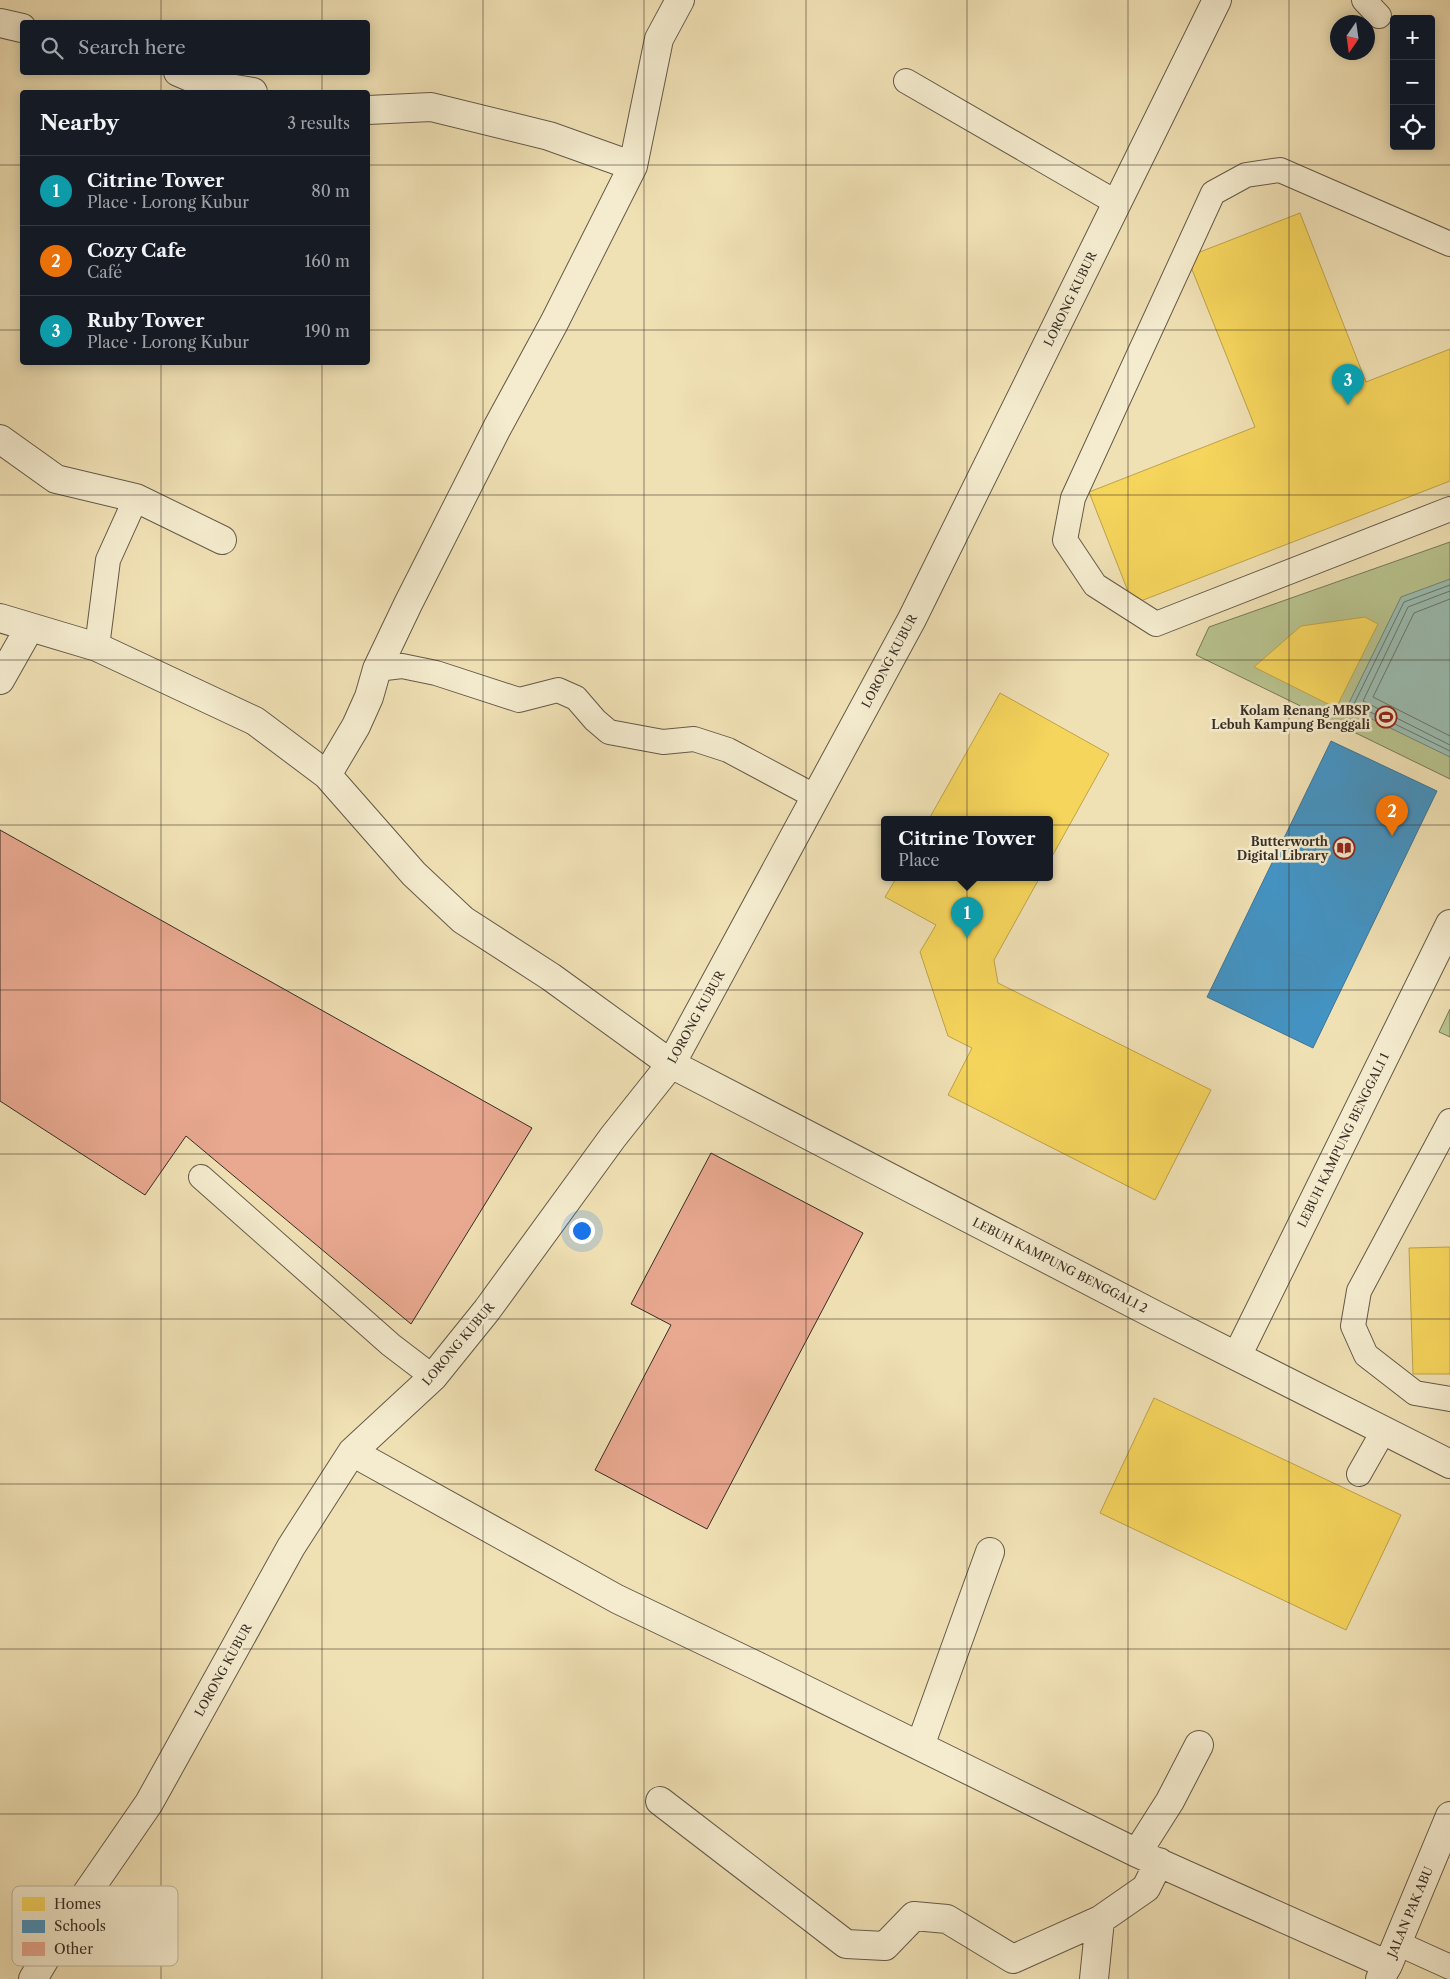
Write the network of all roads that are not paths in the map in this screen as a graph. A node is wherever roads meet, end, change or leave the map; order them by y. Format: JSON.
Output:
{"nodes":[{"id":1,"x":680,"y":0,"type":"edge"},
{"id":2,"x":1217,"y":0,"type":"edge"},
{"id":3,"x":0,"y":23,"type":"edge"},
{"id":4,"x":20,"y":28,"type":"edge"},
{"id":5,"x":185,"y":75,"type":"edge"},
{"id":6,"x":906,"y":81,"type":"dead end"},
{"id":7,"x":241,"y":90,"type":"edge"},
{"id":8,"x":370,"y":110,"type":"edge"},
{"id":9,"x":633,"y":166,"type":"junction"},
{"id":10,"x":1117,"y":203,"type":"junction"},
{"id":11,"x":1450,"y":244,"type":"edge"},
{"id":12,"x":0,"y":439,"type":"edge"},
{"id":13,"x":136,"y":498,"type":"junction"},
{"id":14,"x":1450,"y":509,"type":"edge"},
{"id":15,"x":222,"y":540,"type":"dead end"},
{"id":16,"x":0,"y":618,"type":"edge"},
{"id":17,"x":30,"y":627,"type":"junction"},
{"id":18,"x":97,"y":647,"type":"junction"},
{"id":19,"x":377,"y":669,"type":"junction"},
{"id":20,"x":0,"y":680,"type":"edge"},
{"id":21,"x":327,"y":775,"type":"junction"},
{"id":22,"x":816,"y":797,"type":"junction"},
{"id":23,"x":1450,"y":924,"type":"edge"},
{"id":24,"x":671,"y":1064,"type":"junction"},
{"id":25,"x":1450,"y":1121,"type":"edge"},
{"id":26,"x":201,"y":1177,"type":"dead end"},
{"id":27,"x":1236,"y":1356,"type":"junction"},
{"id":28,"x":433,"y":1377,"type":"junction"},
{"id":29,"x":1450,"y":1399,"type":"edge"},
{"id":30,"x":1384,"y":1430,"type":"junction"},
{"id":31,"x":352,"y":1452,"type":"junction"},
{"id":32,"x":1450,"y":1464,"type":"edge"},
{"id":33,"x":1359,"y":1474,"type":"dead end"},
{"id":34,"x":990,"y":1552,"type":"dead end"},
{"id":35,"x":1200,"y":1744,"type":"dead end"},
{"id":36,"x":920,"y":1746,"type":"junction"},
{"id":37,"x":660,"y":1800,"type":"dead end"},
{"id":38,"x":1450,"y":1816,"type":"edge"},
{"id":39,"x":1148,"y":1857,"type":"junction"},
{"id":40,"x":92,"y":1886,"type":"edge"},
{"id":41,"x":1100,"y":1920,"type":"junction"},
{"id":42,"x":1388,"y":1962,"type":"edge"},
{"id":43,"x":41,"y":1966,"type":"edge"},
{"id":44,"x":1450,"y":1967,"type":"edge"},
{"id":45,"x":1010,"y":1969,"type":"edge"},
{"id":46,"x":33,"y":1979,"type":"edge"},
{"id":47,"x":1094,"y":1979,"type":"edge"}],
"edges":[{"from":1,"to":9,"type":"street"},
{"from":2,"to":10,"type":"street","name":"LORONG KUBUR"},
{"from":3,"to":4,"type":"street"},
{"from":5,"to":7,"type":"street"},
{"from":6,"to":10,"type":"lane"},
{"from":8,"to":9,"type":"street"},
{"from":9,"to":19,"type":"street"},
{"from":10,"to":22,"type":"street","name":"LORONG KUBUR"},
{"from":11,"to":14,"type":"lane"},
{"from":12,"to":13,"type":"street"},
{"from":13,"to":15,"type":"street"},
{"from":13,"to":18,"type":"lane"},
{"from":16,"to":17,"type":"street","name":"LEBUH KAMPUNG BENGGALI 2"},
{"from":17,"to":18,"type":"street","name":"LEBUH KAMPUNG BENGGALI 2"},
{"from":17,"to":20,"type":"street"},
{"from":18,"to":21,"type":"street","name":"LEBUH KAMPUNG BENGGALI 2"},
{"from":19,"to":21,"type":"street"},
{"from":19,"to":22,"type":"lane"},
{"from":21,"to":24,"type":"street","name":"LEBUH KAMPUNG BENGGALI 2"},
{"from":22,"to":24,"type":"street","name":"LORONG KUBUR"},
{"from":23,"to":27,"type":"street","name":"LEBUH KAMPUNG BENGGALI 1"},
{"from":24,"to":27,"type":"street","name":"LEBUH KAMPUNG BENGGALI 2"},
{"from":24,"to":28,"type":"street","name":"LORONG KUBUR"},
{"from":25,"to":29,"type":"lane"},
{"from":26,"to":28,"type":"lane"},
{"from":27,"to":30,"type":"street","name":"LEBUH KAMPUNG BENGGALI 2"},
{"from":28,"to":31,"type":"street","name":"LORONG KUBUR"},
{"from":30,"to":32,"type":"street","name":"LEBUH KAMPUNG BENGGALI 2"},
{"from":30,"to":33,"type":"lane"},
{"from":31,"to":36,"type":"street"},
{"from":31,"to":40,"type":"street","name":"LORONG KUBUR"},
{"from":34,"to":36,"type":"street"},
{"from":35,"to":39,"type":"street"},
{"from":36,"to":39,"type":"street"},
{"from":37,"to":45,"type":"street"},
{"from":38,"to":42,"type":"street","name":"JALAN PAK ABU"},
{"from":39,"to":41,"type":"street"},
{"from":39,"to":42,"type":"street"},
{"from":41,"to":45,"type":"street"},
{"from":41,"to":47,"type":"street"},
{"from":42,"to":44,"type":"lane"},
{"from":43,"to":46,"type":"street","name":"LORONG KUBUR"}]}
